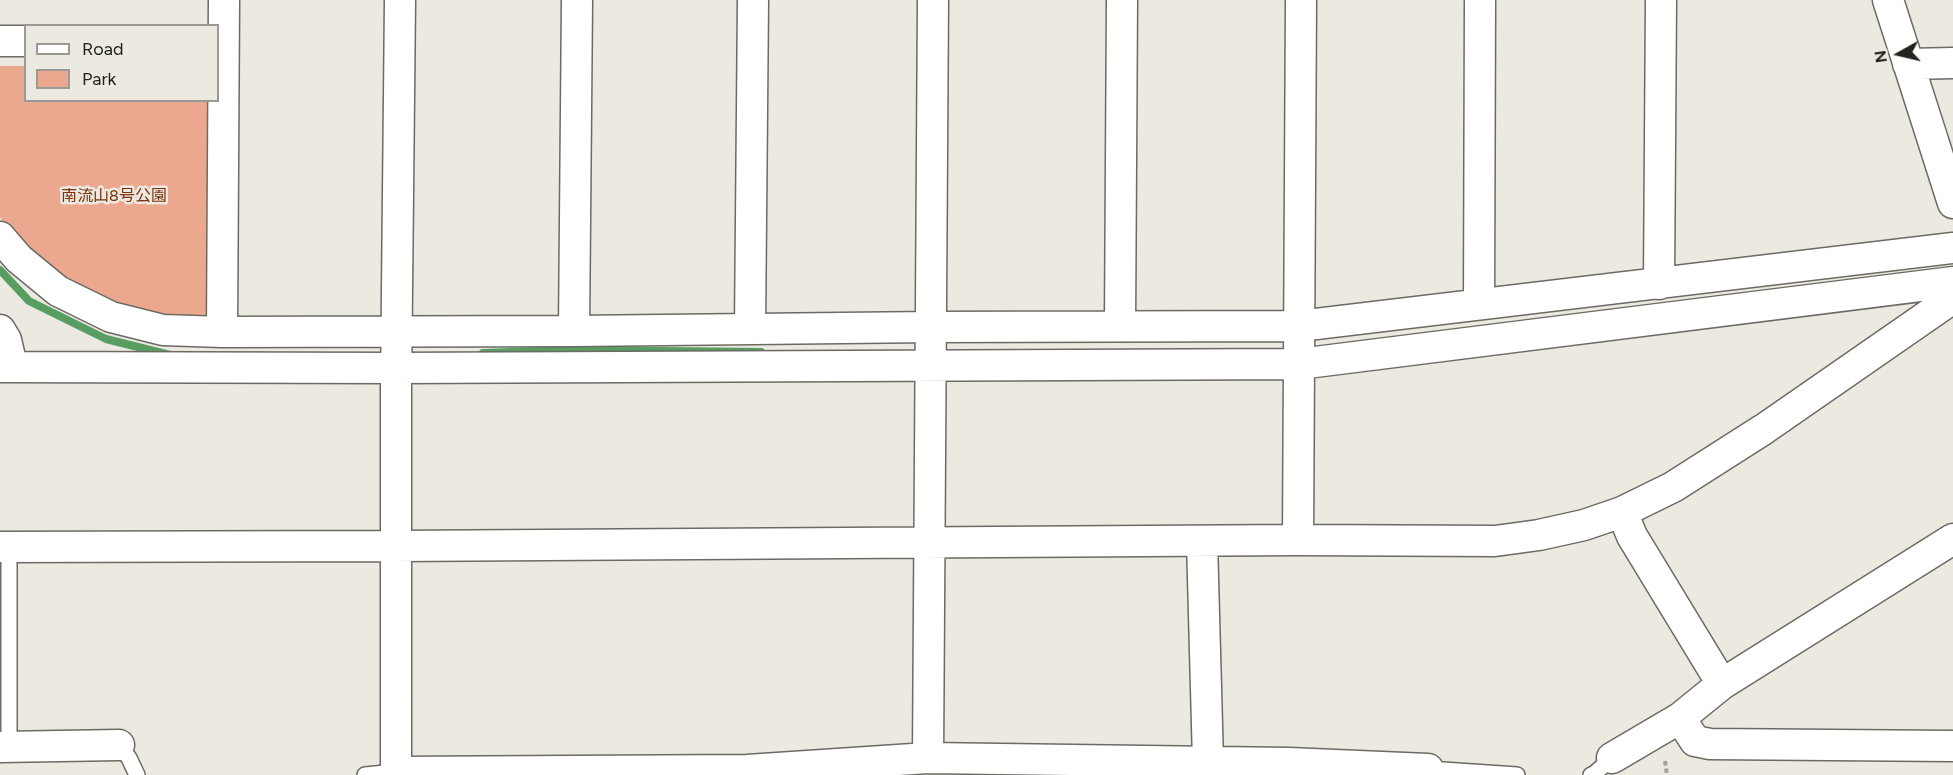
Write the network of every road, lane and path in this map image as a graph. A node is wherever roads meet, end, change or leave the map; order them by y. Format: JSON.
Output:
{"nodes":[{"id":1,"x":224,"y":0,"type":"edge"},
{"id":2,"x":400,"y":0,"type":"edge"},
{"id":3,"x":577,"y":0,"type":"edge"},
{"id":4,"x":753,"y":0,"type":"edge"},
{"id":5,"x":933,"y":0,"type":"edge"},
{"id":6,"x":1122,"y":0,"type":"edge"},
{"id":7,"x":1301,"y":0,"type":"edge"},
{"id":8,"x":1480,"y":0,"type":"edge"},
{"id":9,"x":1661,"y":0,"type":"edge"},
{"id":10,"x":1888,"y":0,"type":"edge"},
{"id":11,"x":0,"y":41,"type":"edge"},
{"id":12,"x":24,"y":41,"type":"edge"},
{"id":13,"x":221,"y":41,"type":"edge"},
{"id":14,"x":1953,"y":63,"type":"edge"},
{"id":15,"x":1908,"y":64,"type":"junction"},
{"id":16,"x":1953,"y":203,"type":"edge"},
{"id":17,"x":0,"y":237,"type":"edge"},
{"id":18,"x":1953,"y":248,"type":"edge"},
{"id":19,"x":1953,"y":282,"type":"edge"},
{"id":20,"x":1659,"y":284,"type":"junction"},
{"id":21,"x":1953,"y":298,"type":"edge"},
{"id":22,"x":1479,"y":304,"type":"junction"},
{"id":23,"x":1120,"y":326,"type":"junction"},
{"id":24,"x":1299,"y":326,"type":"junction"},
{"id":25,"x":931,"y":327,"type":"junction"},
{"id":26,"x":750,"y":329,"type":"junction"},
{"id":27,"x":0,"y":330,"type":"edge"},
{"id":28,"x":397,"y":330,"type":"junction"},
{"id":29,"x":574,"y":331,"type":"junction"},
{"id":30,"x":222,"y":332,"type":"junction"},
{"id":31,"x":931,"y":364,"type":"junction"},
{"id":32,"x":1299,"y":364,"type":"junction"},
{"id":33,"x":6,"y":367,"type":"edge"},
{"id":34,"x":396,"y":368,"type":"junction"},
{"id":35,"x":1622,"y":512,"type":"junction"},
{"id":36,"x":1953,"y":539,"type":"edge"},
{"id":37,"x":1298,"y":540,"type":"junction"},
{"id":38,"x":1202,"y":541,"type":"junction"},
{"id":39,"x":928,"y":543,"type":"junction"},
{"id":40,"x":395,"y":546,"type":"junction"},
{"id":41,"x":4,"y":547,"type":"edge"},
{"id":42,"x":1722,"y":684,"type":"junction"},
{"id":43,"x":1680,"y":718,"type":"junction"},
{"id":44,"x":119,"y":745,"type":"joint"},
{"id":45,"x":1953,"y":746,"type":"edge"},
{"id":46,"x":4,"y":747,"type":"edge"},
{"id":47,"x":928,"y":758,"type":"junction"},
{"id":48,"x":1208,"y":762,"type":"junction"},
{"id":49,"x":1601,"y":767,"type":"edge"},
{"id":50,"x":1428,"y":769,"type":"joint"},
{"id":51,"x":396,"y":772,"type":"junction"},
{"id":52,"x":137,"y":775,"type":"edge"},
{"id":53,"x":365,"y":775,"type":"edge"},
{"id":54,"x":1517,"y":775,"type":"edge"}],
"edges":[{"from":1,"to":13,"type":"street"},
{"from":2,"to":28,"type":"street"},
{"from":3,"to":29,"type":"street"},
{"from":4,"to":26,"type":"street"},
{"from":5,"to":25,"type":"street"},
{"from":6,"to":23,"type":"street"},
{"from":7,"to":24,"type":"street"},
{"from":8,"to":22,"type":"street"},
{"from":9,"to":20,"type":"street"},
{"from":10,"to":15,"type":"street"},
{"from":11,"to":12,"type":"street"},
{"from":13,"to":30,"type":"street"},
{"from":14,"to":15,"type":"street"},
{"from":15,"to":16,"type":"street"},
{"from":17,"to":30,"type":"street"},
{"from":18,"to":20,"type":"street"},
{"from":19,"to":32,"type":"street"},
{"from":20,"to":22,"type":"street"},
{"from":21,"to":35,"type":"street"},
{"from":22,"to":24,"type":"street"},
{"from":23,"to":24,"type":"street"},
{"from":23,"to":25,"type":"street"},
{"from":24,"to":32,"type":"street"},
{"from":25,"to":26,"type":"street"},
{"from":25,"to":31,"type":"street"},
{"from":26,"to":29,"type":"street"},
{"from":27,"to":33,"type":"street"},
{"from":28,"to":29,"type":"street"},
{"from":28,"to":30,"type":"street"},
{"from":28,"to":34,"type":"street"},
{"from":31,"to":32,"type":"street"},
{"from":31,"to":34,"type":"street"},
{"from":31,"to":39,"type":"street"},
{"from":32,"to":37,"type":"street"},
{"from":33,"to":34,"type":"street"},
{"from":34,"to":40,"type":"street"},
{"from":35,"to":37,"type":"street"},
{"from":35,"to":42,"type":"street"},
{"from":36,"to":42,"type":"street"},
{"from":37,"to":38,"type":"street"},
{"from":38,"to":39,"type":"street"},
{"from":38,"to":48,"type":"street"},
{"from":39,"to":40,"type":"street"},
{"from":39,"to":47,"type":"street"},
{"from":40,"to":41,"type":"street"},
{"from":40,"to":51,"type":"street"},
{"from":41,"to":46,"type":"lane"},
{"from":42,"to":43,"type":"street"},
{"from":43,"to":45,"type":"street"},
{"from":43,"to":49,"type":"street"},
{"from":44,"to":46,"type":"street"},
{"from":44,"to":52,"type":"lane"},
{"from":47,"to":48,"type":"street"},
{"from":47,"to":51,"type":"street"},
{"from":48,"to":50,"type":"street"},
{"from":50,"to":54,"type":"lane"},
{"from":51,"to":53,"type":"lane"}]}
